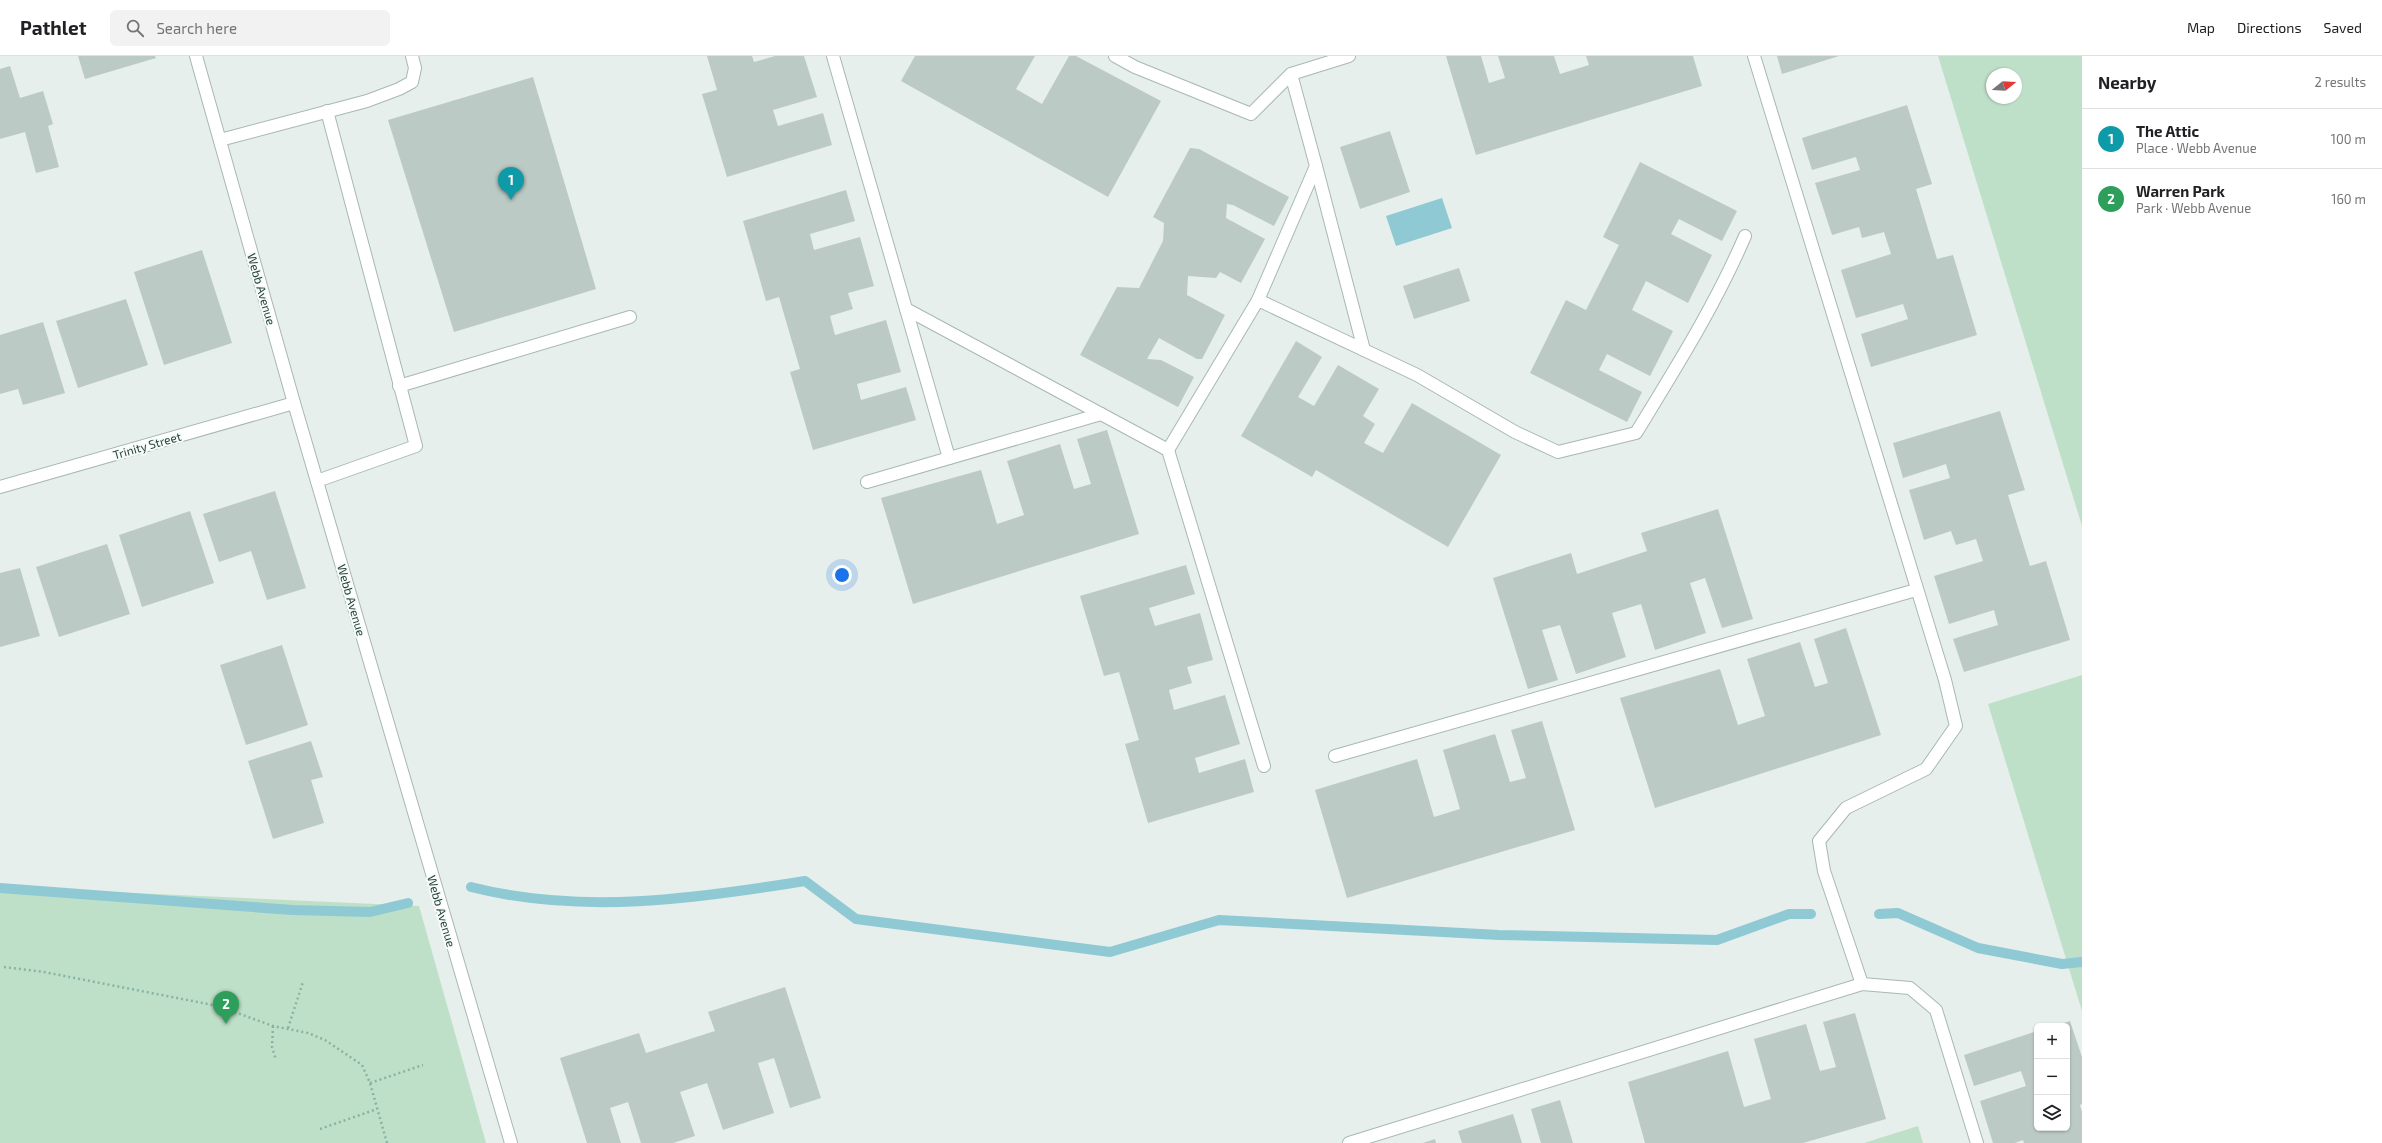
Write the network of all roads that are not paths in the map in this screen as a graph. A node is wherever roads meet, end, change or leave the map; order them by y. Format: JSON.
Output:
{"nodes":[{"id":1,"x":196,"y":56,"type":"edge"},
{"id":2,"x":412,"y":56,"type":"edge"},
{"id":3,"x":833,"y":56,"type":"edge"},
{"id":4,"x":1114,"y":56,"type":"edge"},
{"id":5,"x":1347,"y":56,"type":"edge"},
{"id":6,"x":1754,"y":56,"type":"edge"},
{"id":7,"x":1291,"y":74,"type":"junction"},
{"id":8,"x":327,"y":112,"type":"junction"},
{"id":9,"x":220,"y":140,"type":"junction"},
{"id":10,"x":1316,"y":166,"type":"junction"},
{"id":11,"x":1745,"y":236,"type":"dead end"},
{"id":12,"x":1258,"y":300,"type":"junction"},
{"id":13,"x":906,"y":309,"type":"junction"},
{"id":14,"x":630,"y":317,"type":"dead end"},
{"id":15,"x":1364,"y":350,"type":"junction"},
{"id":16,"x":400,"y":386,"type":"junction"},
{"id":17,"x":294,"y":403,"type":"junction"},
{"id":18,"x":1101,"y":414,"type":"junction"},
{"id":19,"x":1168,"y":450,"type":"junction"},
{"id":20,"x":949,"y":458,"type":"junction"},
{"id":21,"x":317,"y":481,"type":"junction"},
{"id":22,"x":866,"y":482,"type":"dead end"},
{"id":23,"x":0,"y":487,"type":"edge"},
{"id":24,"x":1916,"y":590,"type":"junction"},
{"id":25,"x":1335,"y":756,"type":"dead end"},
{"id":26,"x":1264,"y":766,"type":"dead end"},
{"id":27,"x":1862,"y":984,"type":"junction"},
{"id":28,"x":511,"y":1143,"type":"edge"},
{"id":29,"x":1349,"y":1143,"type":"edge"},
{"id":30,"x":1977,"y":1143,"type":"edge"}],
"edges":[{"from":1,"to":9,"type":"street","name":"Webb Avenue"},
{"from":2,"to":8,"type":"street"},
{"from":3,"to":13,"type":"street"},
{"from":4,"to":7,"type":"street"},
{"from":5,"to":7,"type":"street"},
{"from":6,"to":24,"type":"street"},
{"from":7,"to":10,"type":"street"},
{"from":8,"to":9,"type":"street"},
{"from":8,"to":16,"type":"street"},
{"from":9,"to":17,"type":"street","name":"Webb Avenue"},
{"from":10,"to":12,"type":"street"},
{"from":10,"to":15,"type":"street"},
{"from":11,"to":15,"type":"street"},
{"from":12,"to":15,"type":"street"},
{"from":12,"to":19,"type":"street"},
{"from":13,"to":18,"type":"street"},
{"from":13,"to":20,"type":"street"},
{"from":14,"to":16,"type":"street"},
{"from":16,"to":21,"type":"street"},
{"from":17,"to":21,"type":"street","name":"Webb Avenue"},
{"from":17,"to":23,"type":"street","name":"Trinity Street"},
{"from":18,"to":19,"type":"street"},
{"from":18,"to":20,"type":"street"},
{"from":19,"to":26,"type":"street"},
{"from":20,"to":22,"type":"street"},
{"from":21,"to":28,"type":"street","name":"Webb Avenue"},
{"from":24,"to":25,"type":"street"},
{"from":24,"to":27,"type":"street"},
{"from":27,"to":29,"type":"street"},
{"from":27,"to":30,"type":"street"}]}
